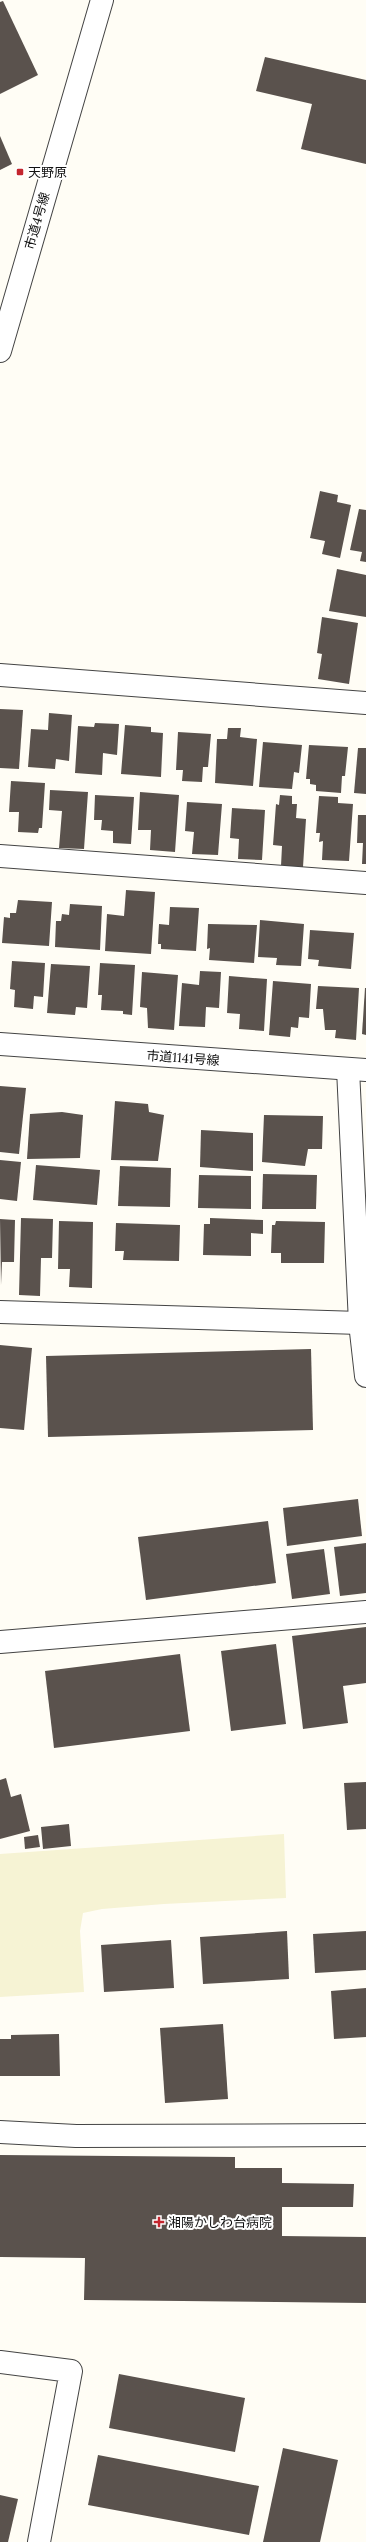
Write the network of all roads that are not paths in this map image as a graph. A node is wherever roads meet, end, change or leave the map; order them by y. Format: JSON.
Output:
{"nodes":[{"id":1,"x":102,"y":0,"type":"edge"},
{"id":2,"x":0,"y":351,"type":"edge"},
{"id":3,"x":0,"y":675,"type":"edge"},
{"id":4,"x":366,"y":703,"type":"edge"},
{"id":5,"x":0,"y":856,"type":"edge"},
{"id":6,"x":366,"y":883,"type":"edge"},
{"id":7,"x":0,"y":1044,"type":"edge"},
{"id":8,"x":357,"y":1069,"type":"edge"},
{"id":9,"x":0,"y":1312,"type":"edge"},
{"id":10,"x":360,"y":1323,"type":"junction"},
{"id":11,"x":366,"y":1376,"type":"edge"},
{"id":12,"x":366,"y":1612,"type":"edge"},
{"id":13,"x":0,"y":1642,"type":"edge"},
{"id":14,"x":0,"y":2132,"type":"edge"},
{"id":15,"x":366,"y":2135,"type":"edge"},
{"id":16,"x":0,"y":2362,"type":"edge"},
{"id":17,"x":38,"y":2542,"type":"edge"}],
"edges":[{"from":1,"to":2,"type":"street","name":"市道4号線"},
{"from":3,"to":4,"type":"street"},
{"from":5,"to":6,"type":"street"},
{"from":7,"to":8,"type":"street","name":"市道1141号線"},
{"from":8,"to":10,"type":"street"},
{"from":9,"to":10,"type":"street"},
{"from":10,"to":11,"type":"street"},
{"from":12,"to":13,"type":"street"},
{"from":14,"to":15,"type":"street"},
{"from":16,"to":17,"type":"street"}]}
